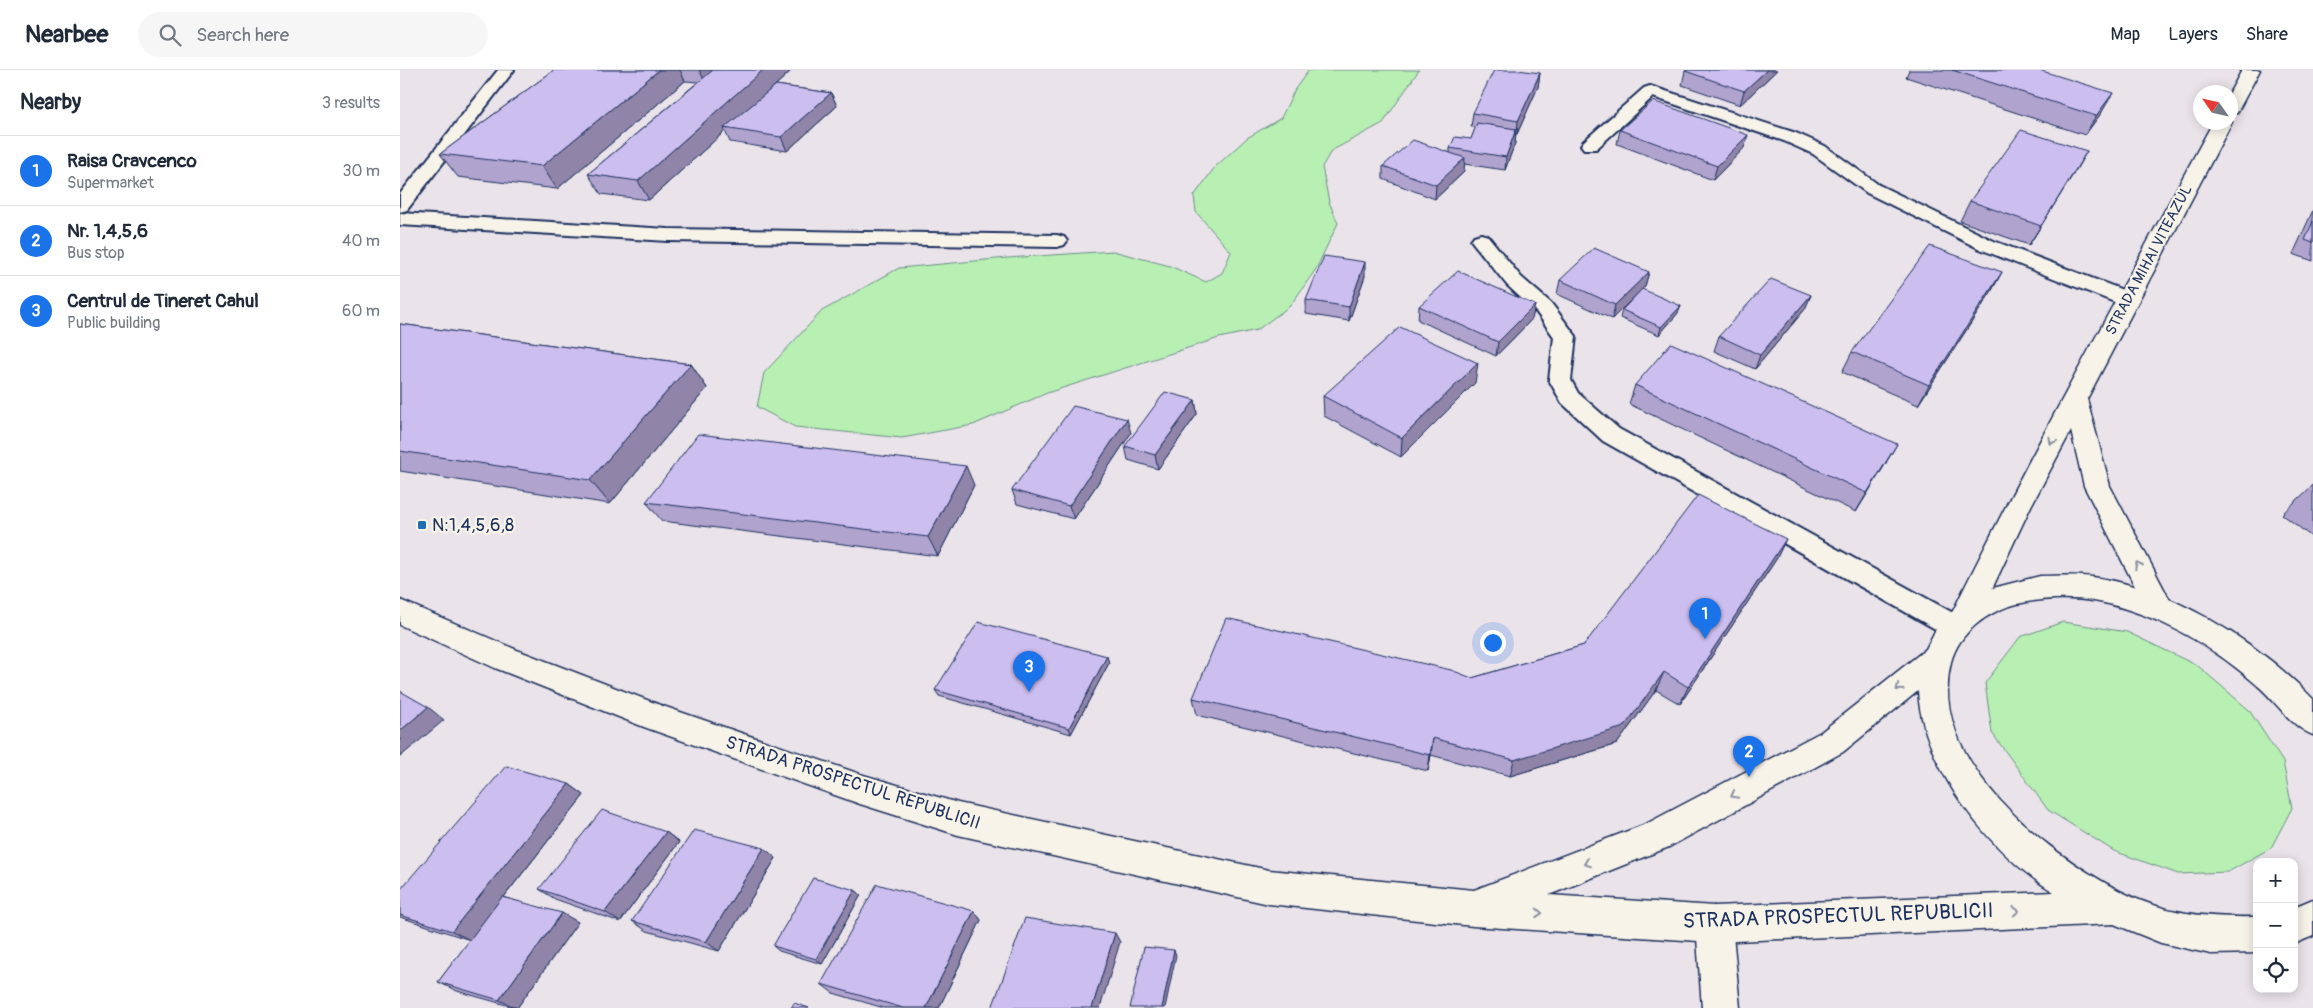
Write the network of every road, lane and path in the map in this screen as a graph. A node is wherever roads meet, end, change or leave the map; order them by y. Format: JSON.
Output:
{"nodes":[{"id":1,"x":506,"y":70,"type":"edge"},
{"id":2,"x":2251,"y":70,"type":"edge"},
{"id":3,"x":2238,"y":94,"type":"edge"},
{"id":4,"x":2219,"y":130,"type":"edge"},
{"id":5,"x":1590,"y":144,"type":"dead end"},
{"id":6,"x":400,"y":206,"type":"edge"},
{"id":7,"x":400,"y":219,"type":"edge"},
{"id":8,"x":1481,"y":240,"type":"dead end"},
{"id":9,"x":1057,"y":242,"type":"dead end"},
{"id":10,"x":2128,"y":300,"type":"junction"},
{"id":11,"x":2075,"y":398,"type":"junction"},
{"id":12,"x":2160,"y":608,"type":"junction"},
{"id":13,"x":400,"y":612,"type":"edge"},
{"id":14,"x":1961,"y":621,"type":"junction"},
{"id":15,"x":1937,"y":658,"type":"junction"},
{"id":16,"x":2313,"y":721,"type":"edge"},
{"id":17,"x":2114,"y":907,"type":"junction"},
{"id":18,"x":1473,"y":908,"type":"junction"},
{"id":19,"x":1714,"y":924,"type":"junction"},
{"id":20,"x":2253,"y":934,"type":"edge"},
{"id":21,"x":1721,"y":1008,"type":"edge"}],
"edges":[{"from":1,"to":6,"type":"lane"},
{"from":2,"to":3,"type":"main road"},
{"from":4,"to":10,"type":"main road","name":"STRADA MIHAI VITEAZUL"},
{"from":5,"to":10,"type":"lane"},
{"from":7,"to":9,"type":"lane"},
{"from":8,"to":14,"type":"lane"},
{"from":10,"to":11,"type":"main road","name":"STRADA MIHAI VITEAZUL"},
{"from":12,"to":11,"type":"main road","one_way":true},
{"from":11,"to":14,"type":"main road","name":"STRADA MIHAI VITEAZUL","one_way":true},
{"from":12,"to":14,"type":"main road"},
{"from":12,"to":16,"type":"main road"},
{"from":13,"to":18,"type":"main road","name":"STRADA PROSPECTUL REPUBLICII"},
{"from":14,"to":15,"type":"main road","name":"STRADA MIHAI VITEAZUL"},
{"from":15,"to":17,"type":"main road"},
{"from":15,"to":18,"type":"main road","name":"STRADA PROSPECTUL REPUBLICII","one_way":true},
{"from":19,"to":17,"type":"main road","name":"STRADA PROSPECTUL REPUBLICII","one_way":true},
{"from":17,"to":20,"type":"main road"},
{"from":18,"to":19,"type":"main road","name":"STRADA PROSPECTUL REPUBLICII","one_way":true},
{"from":19,"to":21,"type":"main road"}]}
